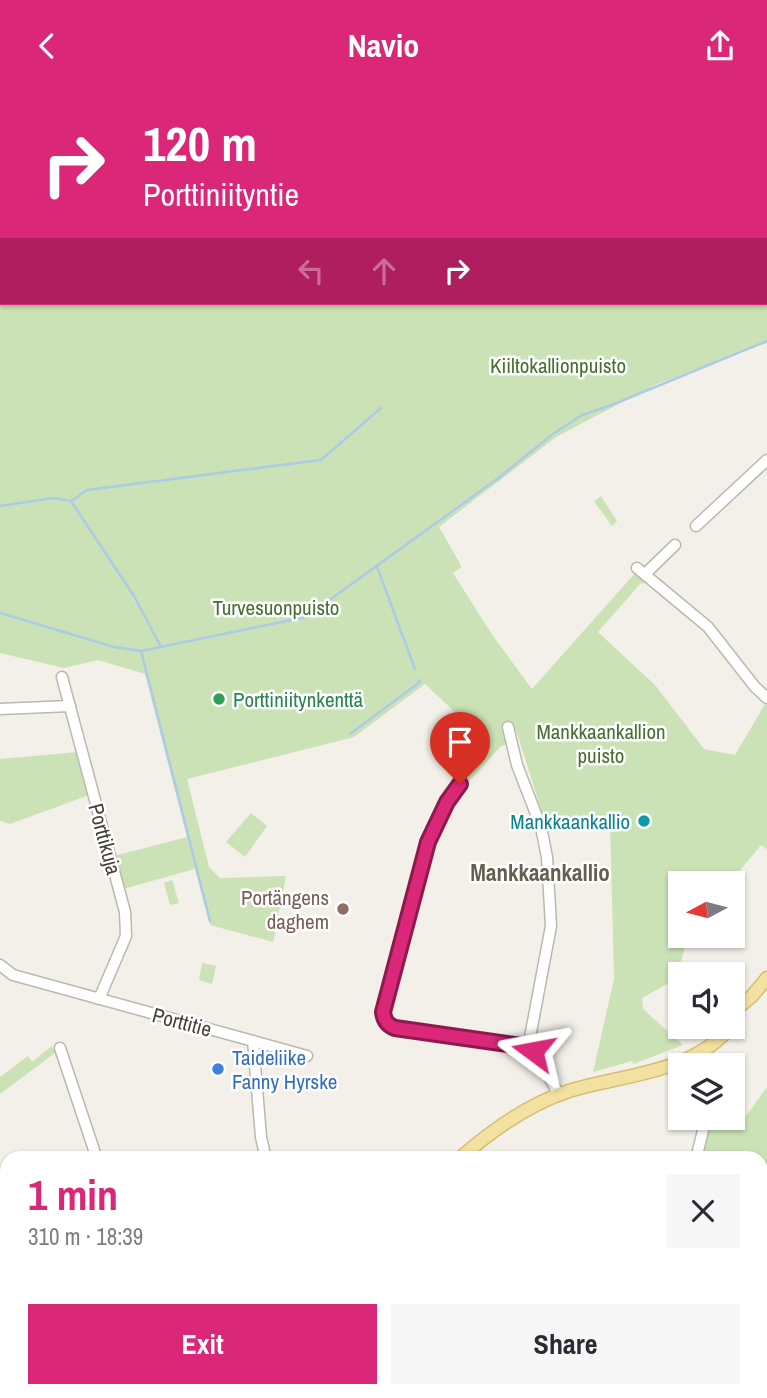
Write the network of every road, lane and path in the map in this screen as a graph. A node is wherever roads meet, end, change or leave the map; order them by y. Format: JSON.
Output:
{"nodes":[{"id":1,"x":767,"y":460,"type":"edge"},
{"id":2,"x":696,"y":526,"type":"dead end"},
{"id":3,"x":676,"y":545,"type":"dead end"},
{"id":4,"x":62,"y":677,"type":"dead end"},
{"id":5,"x":767,"y":698,"type":"edge"},
{"id":6,"x":69,"y":706,"type":"junction"},
{"id":7,"x":0,"y":709,"type":"edge"},
{"id":8,"x":508,"y":727,"type":"dead end"},
{"id":9,"x":460,"y":784,"type":"dead end"},
{"id":10,"x":0,"y":965,"type":"edge"},
{"id":11,"x":767,"y":978,"type":"edge"},
{"id":12,"x":752,"y":996,"type":"junction"},
{"id":13,"x":99,"y":999,"type":"junction"},
{"id":14,"x":745,"y":1002,"type":"edge"},
{"id":15,"x":745,"y":1011,"type":"edge"},
{"id":16,"x":708,"y":1039,"type":"edge"},
{"id":17,"x":718,"y":1039,"type":"edge"},
{"id":18,"x":253,"y":1041,"type":"junction"},
{"id":19,"x":60,"y":1048,"type":"dead end"},
{"id":20,"x":528,"y":1048,"type":"junction"},
{"id":21,"x":696,"y":1053,"type":"joint"},
{"id":22,"x":307,"y":1056,"type":"dead end"},
{"id":23,"x":668,"y":1065,"type":"edge"},
{"id":24,"x":559,"y":1095,"type":"junction"},
{"id":25,"x":703,"y":1130,"type":"edge"},
{"id":26,"x":94,"y":1151,"type":"edge"},
{"id":27,"x":264,"y":1151,"type":"edge"},
{"id":28,"x":468,"y":1151,"type":"edge"},
{"id":29,"x":698,"y":1151,"type":"edge"}],
"edges":[{"from":1,"to":2,"type":"street"},
{"from":3,"to":5,"type":"street"},
{"from":4,"to":6,"type":"street","name":"Porttikuja"},
{"from":6,"to":7,"type":"street"},
{"from":6,"to":13,"type":"street","name":"Porttikuja"},
{"from":8,"to":20,"type":"street"},
{"from":9,"to":20,"type":"street"},
{"from":10,"to":13,"type":"street","name":"Porttitie"},
{"from":11,"to":12,"type":"main road"},
{"from":12,"to":14,"type":"main road"},
{"from":12,"to":15,"type":"main road"},
{"from":13,"to":18,"type":"street","name":"Porttitie"},
{"from":16,"to":21,"type":"main road"},
{"from":17,"to":21,"type":"main road"},
{"from":18,"to":22,"type":"street","name":"Porttitie"},
{"from":18,"to":27,"type":"street"},
{"from":19,"to":26,"type":"street"},
{"from":20,"to":24,"type":"street"},
{"from":23,"to":24,"type":"main road"},
{"from":24,"to":28,"type":"main road"},
{"from":25,"to":29,"type":"street"}]}
